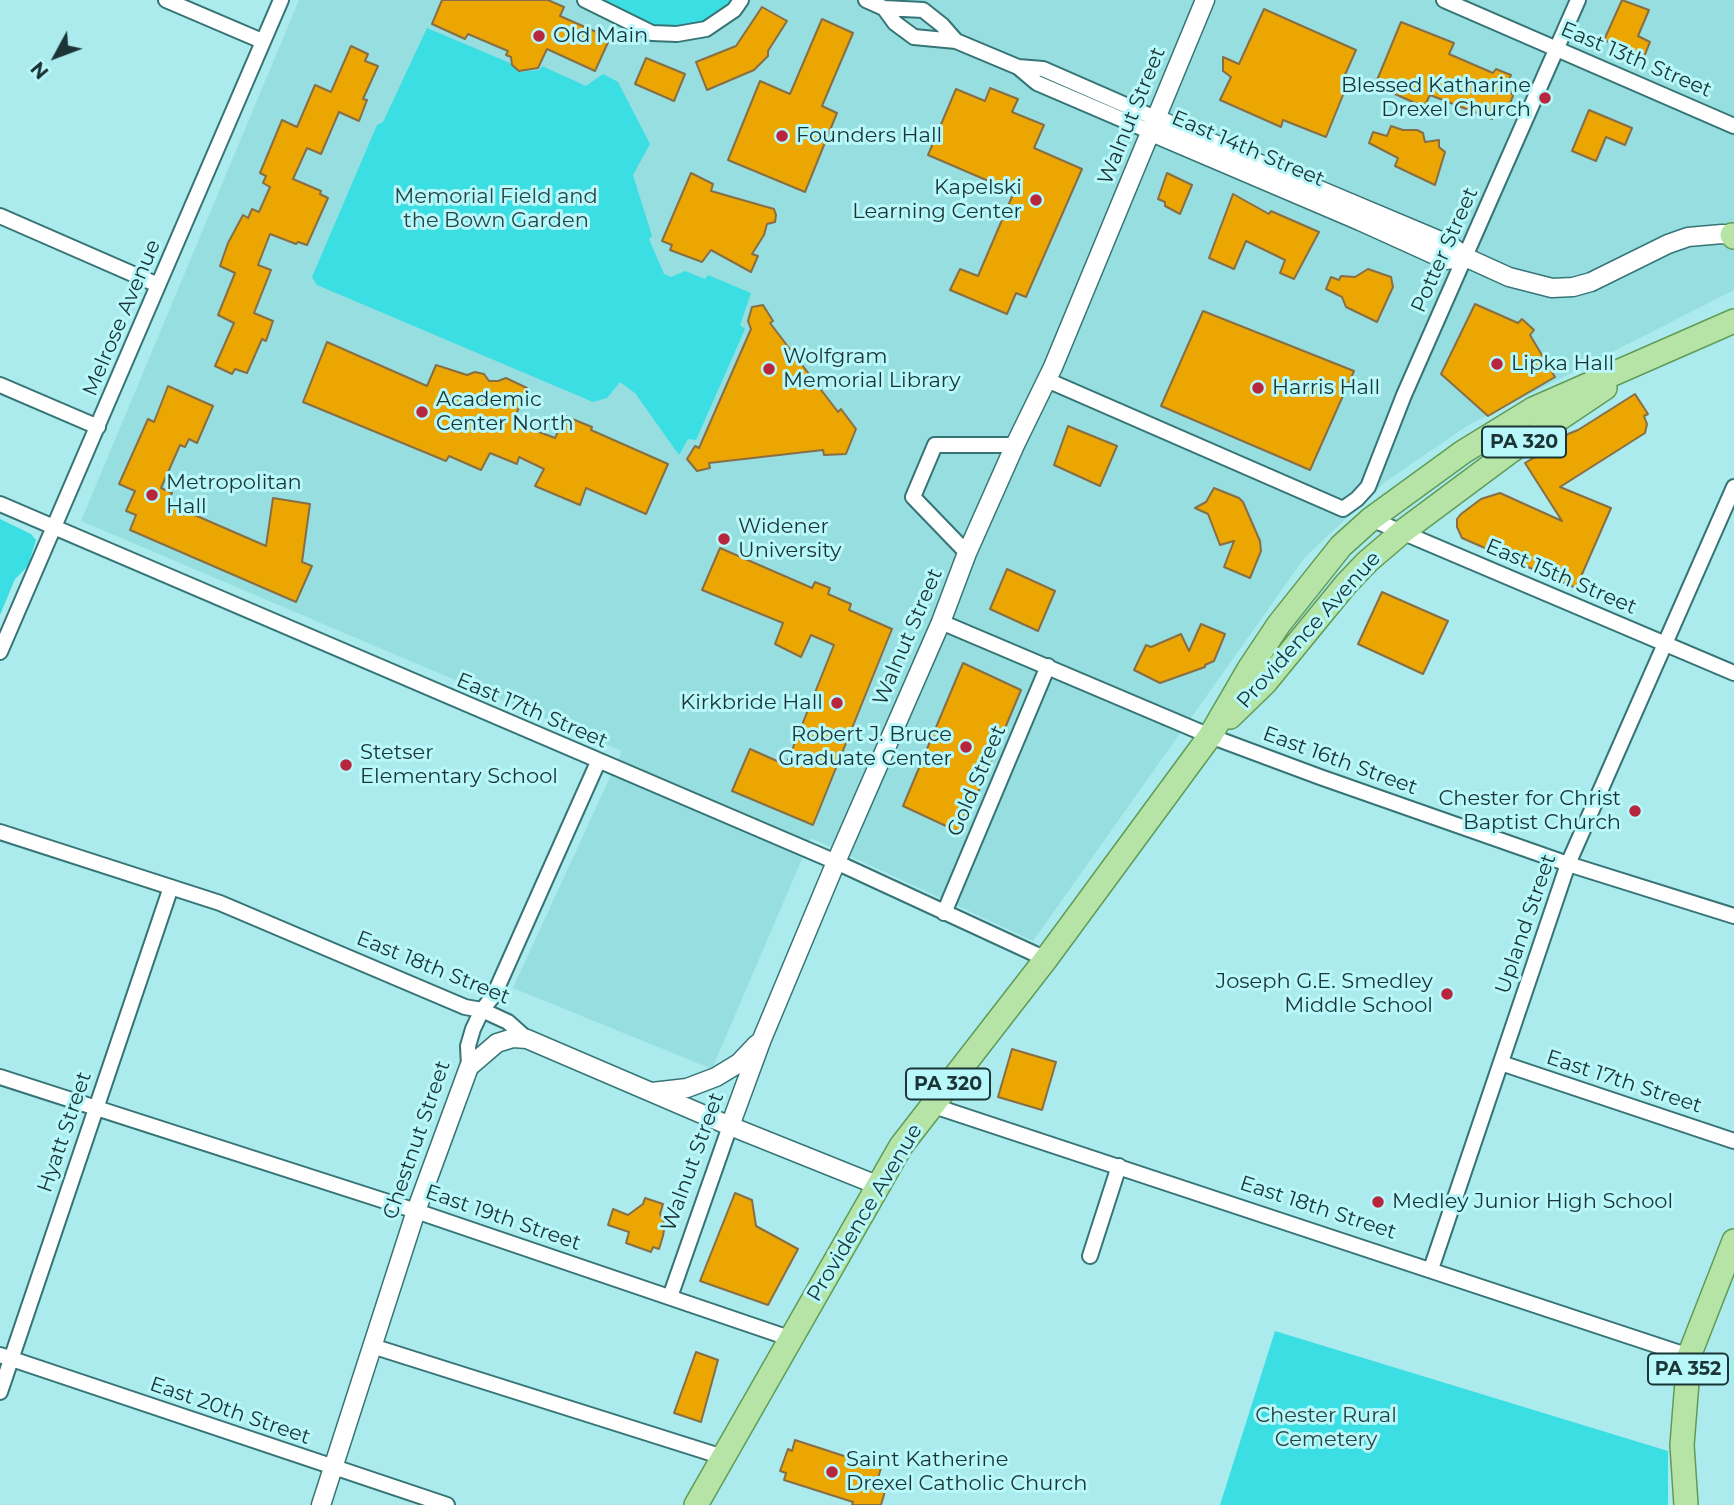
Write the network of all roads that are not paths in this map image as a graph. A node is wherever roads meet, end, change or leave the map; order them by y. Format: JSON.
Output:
{"nodes":[{"id":1,"x":166,"y":0,"type":"edge"},
{"id":2,"x":281,"y":0,"type":"edge"},
{"id":3,"x":585,"y":0,"type":"edge"},
{"id":4,"x":741,"y":0,"type":"edge"},
{"id":5,"x":866,"y":0,"type":"edge"},
{"id":6,"x":1205,"y":0,"type":"edge"},
{"id":7,"x":1444,"y":0,"type":"edge"},
{"id":8,"x":1578,"y":0,"type":"edge"},
{"id":9,"x":884,"y":8,"type":"junction"},
{"id":10,"x":262,"y":41,"type":"junction"},
{"id":11,"x":956,"y":41,"type":"junction"},
{"id":12,"x":1556,"y":48,"type":"junction"},
{"id":13,"x":1152,"y":125,"type":"junction"},
{"id":14,"x":1734,"y":126,"type":"edge"},
{"id":15,"x":0,"y":216,"type":"edge"},
{"id":16,"x":1734,"y":236,"type":"edge"},
{"id":17,"x":1465,"y":257,"type":"junction"},
{"id":18,"x":158,"y":285,"type":"junction"},
{"id":19,"x":1734,"y":320,"type":"edge"},
{"id":20,"x":1651,"y":359,"type":"junction"},
{"id":21,"x":1047,"y":380,"type":"junction"},
{"id":22,"x":0,"y":385,"type":"edge"},
{"id":23,"x":98,"y":427,"type":"junction"},
{"id":24,"x":1015,"y":445,"type":"junction"},
{"id":25,"x":1734,"y":487,"type":"edge"},
{"id":26,"x":0,"y":504,"type":"edge"},
{"id":27,"x":1371,"y":519,"type":"junction"},
{"id":28,"x":54,"y":527,"type":"junction"},
{"id":29,"x":1402,"y":532,"type":"junction"},
{"id":30,"x":967,"y":553,"type":"junction"},
{"id":31,"x":941,"y":622,"type":"junction"},
{"id":32,"x":1666,"y":644,"type":"junction"},
{"id":33,"x":0,"y":652,"type":"edge"},
{"id":34,"x":1048,"y":666,"type":"junction"},
{"id":35,"x":1734,"y":673,"type":"edge"},
{"id":36,"x":1210,"y":736,"type":"junction"},
{"id":37,"x":598,"y":762,"type":"junction"},
{"id":38,"x":0,"y":832,"type":"edge"},
{"id":39,"x":836,"y":862,"type":"junction"},
{"id":40,"x":1567,"y":864,"type":"junction"},
{"id":41,"x":171,"y":887,"type":"junction"},
{"id":42,"x":944,"y":913,"type":"junction"},
{"id":43,"x":1734,"y":916,"type":"edge"},
{"id":44,"x":1046,"y":959,"type":"junction"},
{"id":45,"x":482,"y":1010,"type":"junction"},
{"id":46,"x":527,"y":1039,"type":"junction"},
{"id":47,"x":762,"y":1039,"type":"junction"},
{"id":48,"x":1502,"y":1063,"type":"junction"},
{"id":49,"x":469,"y":1067,"type":"junction"},
{"id":50,"x":0,"y":1077,"type":"edge"},
{"id":51,"x":650,"y":1092,"type":"junction"},
{"id":52,"x":931,"y":1105,"type":"junction"},
{"id":53,"x":96,"y":1108,"type":"junction"},
{"id":54,"x":730,"y":1126,"type":"junction"},
{"id":55,"x":1734,"y":1140,"type":"edge"},
{"id":56,"x":1119,"y":1166,"type":"junction"},
{"id":57,"x":877,"y":1185,"type":"junction"},
{"id":58,"x":416,"y":1211,"type":"junction"},
{"id":59,"x":1734,"y":1241,"type":"edge"},
{"id":60,"x":1090,"y":1256,"type":"dead end"},
{"id":61,"x":1431,"y":1269,"type":"junction"},
{"id":62,"x":670,"y":1297,"type":"junction"},
{"id":63,"x":792,"y":1339,"type":"junction"},
{"id":64,"x":372,"y":1346,"type":"junction"},
{"id":65,"x":1689,"y":1356,"type":"junction"},
{"id":66,"x":5,"y":1357,"type":"edge"},
{"id":67,"x":0,"y":1392,"type":"edge"},
{"id":68,"x":723,"y":1457,"type":"junction"},
{"id":69,"x":333,"y":1468,"type":"junction"},
{"id":70,"x":321,"y":1505,"type":"edge"},
{"id":71,"x":447,"y":1505,"type":"edge"},
{"id":72,"x":696,"y":1505,"type":"edge"},
{"id":73,"x":1686,"y":1505,"type":"edge"}],
"edges":[{"from":1,"to":10,"type":"street"},
{"from":2,"to":10,"type":"street","name":"Melrose Avenue"},
{"from":3,"to":4,"type":"street"},
{"from":5,"to":9,"type":"street","name":"East 14th Street"},
{"from":6,"to":13,"type":"street","name":"Walnut Street"},
{"from":7,"to":12,"type":"street","name":"East 13th Street"},
{"from":8,"to":12,"type":"street","name":"Potter Street"},
{"from":9,"to":11,"type":"street","name":"East 14th Street"},
{"from":9,"to":11,"type":"street","name":"East 14th Street"},
{"from":10,"to":18,"type":"street","name":"Melrose Avenue"},
{"from":11,"to":13,"type":"street","name":"East 14th Street"},
{"from":12,"to":14,"type":"street","name":"East 13th Street"},
{"from":12,"to":17,"type":"street","name":"Potter Street"},
{"from":13,"to":17,"type":"street","name":"East 14th Street"},
{"from":13,"to":21,"type":"street","name":"Walnut Street"},
{"from":15,"to":18,"type":"street"},
{"from":16,"to":17,"type":"street","name":"East 14th Street"},
{"from":17,"to":21,"type":"street","name":"Potter Street"},
{"from":18,"to":23,"type":"street","name":"Melrose Avenue"},
{"from":19,"to":20,"type":"main road","name":"Providence Avenue","number":"PA 320"},
{"from":20,"to":27,"type":"main road","name":"Providence Avenue","number":"PA 320"},
{"from":20,"to":29,"type":"main road","name":"Providence Avenue","number":"PA 320"},
{"from":21,"to":24,"type":"street","name":"Walnut Street"},
{"from":22,"to":23,"type":"street"},
{"from":23,"to":28,"type":"street","name":"Melrose Avenue"},
{"from":24,"to":30,"type":"street","name":"Walnut Street"},
{"from":24,"to":30,"type":"street"},
{"from":25,"to":32,"type":"street","name":"Upland Street"},
{"from":26,"to":28,"type":"street","name":"East 17th Street"},
{"from":27,"to":29,"type":"street","name":"East 15th Street"},
{"from":27,"to":36,"type":"main road","name":"Providence Avenue","number":"PA 320"},
{"from":28,"to":33,"type":"street","name":"Melrose Avenue"},
{"from":28,"to":37,"type":"street","name":"East 17th Street"},
{"from":29,"to":32,"type":"street","name":"East 15th Street"},
{"from":29,"to":36,"type":"main road","name":"Providence Avenue","number":"PA 320"},
{"from":30,"to":31,"type":"street","name":"Walnut Street"},
{"from":31,"to":34,"type":"street","name":"East 16th Street"},
{"from":31,"to":39,"type":"street","name":"Walnut Street"},
{"from":32,"to":35,"type":"street","name":"East 15th Street"},
{"from":32,"to":40,"type":"street","name":"Upland Street"},
{"from":34,"to":36,"type":"street","name":"East 16th Street"},
{"from":34,"to":42,"type":"street","name":"Gold Street"},
{"from":36,"to":40,"type":"street","name":"East 16th Street"},
{"from":36,"to":44,"type":"main road","name":"Providence Avenue","number":"PA 320"},
{"from":37,"to":39,"type":"street","name":"East 17th Street"},
{"from":37,"to":45,"type":"street","name":"Chestnut Street"},
{"from":38,"to":41,"type":"street","name":"East 18th Street"},
{"from":39,"to":42,"type":"street","name":"East 17th Street"},
{"from":39,"to":47,"type":"street","name":"Walnut Street"},
{"from":40,"to":43,"type":"street","name":"East 16th Street"},
{"from":40,"to":48,"type":"street","name":"Upland Street"},
{"from":41,"to":45,"type":"street","name":"East 18th Street"},
{"from":41,"to":53,"type":"street","name":"Hyatt Street"},
{"from":42,"to":44,"type":"street","name":"East 17th Street"},
{"from":44,"to":52,"type":"main road","name":"Providence Avenue","number":"PA 320"},
{"from":45,"to":46,"type":"street","name":"East 18th Street"},
{"from":45,"to":49,"type":"street","name":"Chestnut Street"},
{"from":46,"to":49,"type":"street"},
{"from":46,"to":51,"type":"street","name":"East 18th Street"},
{"from":47,"to":51,"type":"street"},
{"from":47,"to":54,"type":"street","name":"Walnut Street"},
{"from":48,"to":55,"type":"street","name":"East 17th Street"},
{"from":48,"to":61,"type":"street","name":"Upland Street"},
{"from":49,"to":58,"type":"street","name":"Chestnut Street"},
{"from":50,"to":53,"type":"street","name":"East 19th Street"},
{"from":51,"to":54,"type":"street","name":"East 18th Street"},
{"from":52,"to":56,"type":"street","name":"East 18th Street"},
{"from":52,"to":57,"type":"main road","name":"Providence Avenue","number":"PA 320"},
{"from":53,"to":58,"type":"street","name":"East 19th Street"},
{"from":53,"to":66,"type":"street","name":"Hyatt Street"},
{"from":54,"to":57,"type":"street","name":"East 18th Street"},
{"from":54,"to":62,"type":"street","name":"Walnut Street"},
{"from":56,"to":60,"type":"street"},
{"from":56,"to":61,"type":"street","name":"East 18th Street"},
{"from":57,"to":63,"type":"main road","name":"Providence Avenue","number":"PA 320"},
{"from":58,"to":62,"type":"street","name":"East 19th Street"},
{"from":58,"to":64,"type":"street","name":"Chestnut Street"},
{"from":59,"to":65,"type":"main road","number":"PA 352"},
{"from":61,"to":65,"type":"street","name":"East 18th Street"},
{"from":62,"to":63,"type":"street","name":"East 19th Street"},
{"from":63,"to":68,"type":"main road","name":"Providence Avenue","number":"PA 320"},
{"from":64,"to":68,"type":"street"},
{"from":64,"to":69,"type":"street","name":"Chestnut Street"},
{"from":65,"to":73,"type":"main road","number":"PA 352"},
{"from":66,"to":67,"type":"street","name":"Hyatt Street"},
{"from":66,"to":69,"type":"street","name":"East 20th Street"},
{"from":68,"to":72,"type":"main road","name":"Providence Avenue","number":"PA 320"},
{"from":69,"to":70,"type":"street","name":"Chestnut Street"},
{"from":69,"to":71,"type":"street","name":"East 20th Street"}]}
